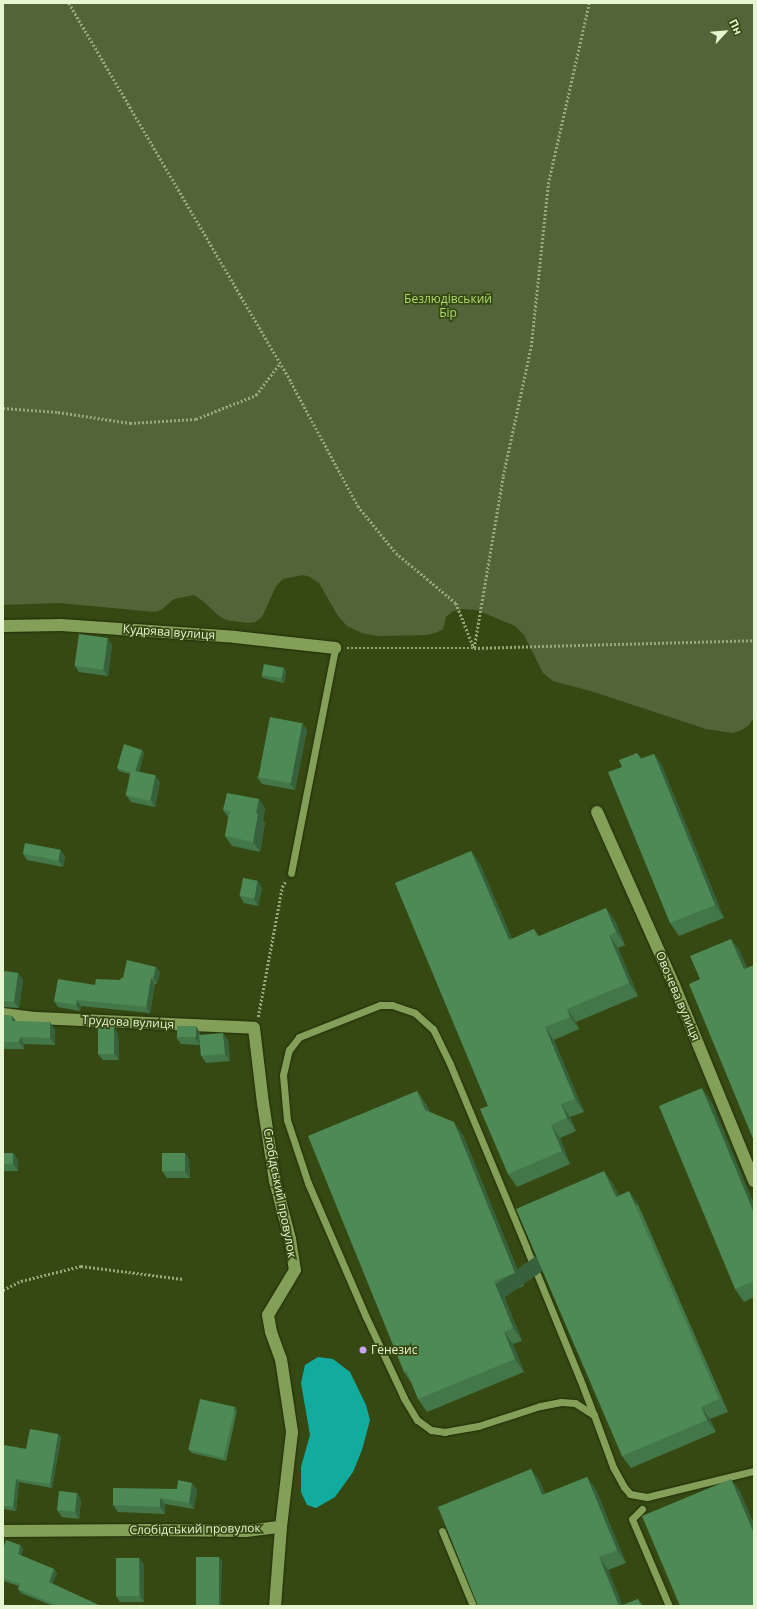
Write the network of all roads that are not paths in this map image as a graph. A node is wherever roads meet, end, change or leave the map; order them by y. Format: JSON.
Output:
{"nodes":[{"id":1,"x":3,"y":626,"type":"edge"},
{"id":2,"x":335,"y":648,"type":"joint"},
{"id":3,"x":597,"y":812,"type":"dead end"},
{"id":4,"x":291,"y":873,"type":"road end"},
{"id":5,"x":3,"y":1014,"type":"edge"},
{"id":6,"x":254,"y":1028,"type":"joint"},
{"id":7,"x":754,"y":1181,"type":"edge"},
{"id":8,"x":594,"y":1414,"type":"junction"},
{"id":9,"x":754,"y":1471,"type":"edge"},
{"id":10,"x":642,"y":1509,"type":"dead end"},
{"id":11,"x":281,"y":1527,"type":"junction"},
{"id":12,"x":442,"y":1531,"type":"edge"},
{"id":13,"x":3,"y":1532,"type":"edge"},
{"id":14,"x":275,"y":1606,"type":"edge"},
{"id":15,"x":473,"y":1606,"type":"edge"},
{"id":16,"x":669,"y":1606,"type":"edge"}],
"edges":[{"from":1,"to":2,"type":"street","name":"Кудрява вулиця"},
{"from":2,"to":4,"type":"lane"},
{"from":3,"to":7,"type":"street","name":"Овочева вулиця"},
{"from":5,"to":6,"type":"street","name":"Трудова вулиця"},
{"from":6,"to":11,"type":"street","name":"Слобідський провулок"},
{"from":8,"to":8,"type":"lane"},
{"from":8,"to":9,"type":"lane"},
{"from":10,"to":16,"type":"lane"},
{"from":11,"to":13,"type":"street","name":"Слобідський провулок"},
{"from":11,"to":14,"type":"street"},
{"from":12,"to":15,"type":"lane"}]}
